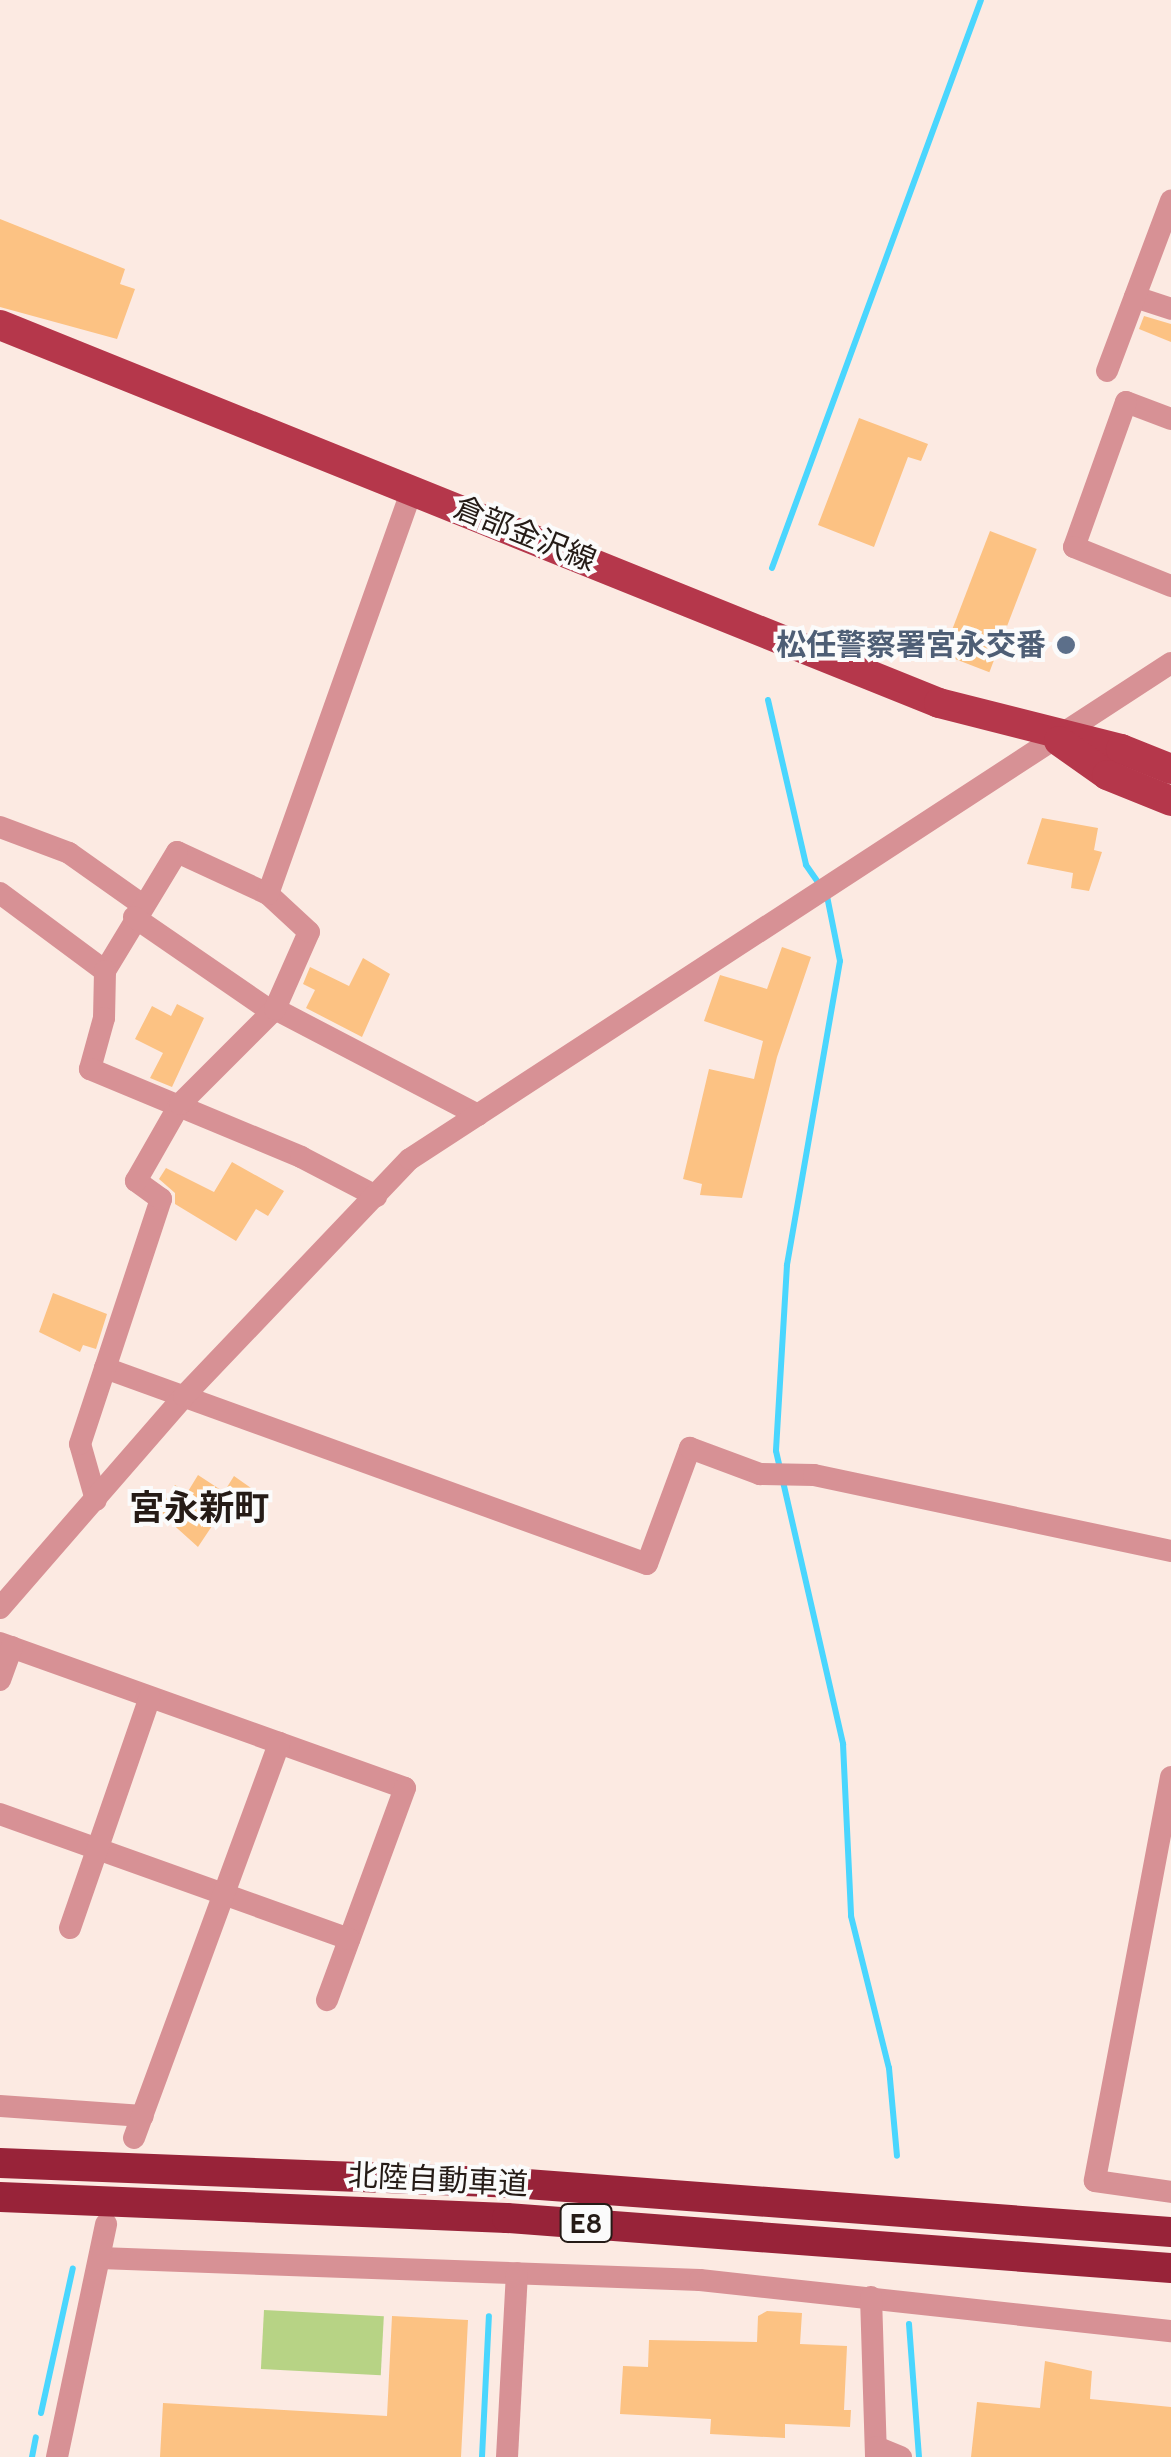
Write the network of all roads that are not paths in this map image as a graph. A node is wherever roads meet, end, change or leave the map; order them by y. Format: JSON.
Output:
{"nodes":[{"id":1,"x":1169,"y":210,"type":"edge"},
{"id":2,"x":1135,"y":297,"type":"junction"},
{"id":3,"x":1171,"y":309,"type":"edge"},
{"id":4,"x":0,"y":325,"type":"edge"},
{"id":5,"x":1107,"y":371,"type":"dead end"},
{"id":6,"x":1171,"y":419,"type":"edge"},
{"id":7,"x":412,"y":489,"type":"junction"},
{"id":8,"x":1171,"y":586,"type":"edge"},
{"id":9,"x":1171,"y":663,"type":"edge"},
{"id":10,"x":1052,"y":736,"type":"junction"},
{"id":11,"x":1171,"y":769,"type":"edge"},
{"id":12,"x":1171,"y":801,"type":"edge"},
{"id":13,"x":0,"y":828,"type":"edge"},
{"id":14,"x":0,"y":893,"type":"edge"},
{"id":15,"x":268,"y":894,"type":"junction"},
{"id":16,"x":137,"y":911,"type":"junction"},
{"id":17,"x":105,"y":970,"type":"junction"},
{"id":18,"x":274,"y":1011,"type":"junction"},
{"id":19,"x":180,"y":1104,"type":"junction"},
{"id":20,"x":478,"y":1115,"type":"junction"},
{"id":21,"x":376,"y":1196,"type":"junction"},
{"id":22,"x":105,"y":1368,"type":"junction"},
{"id":23,"x":184,"y":1396,"type":"junction"},
{"id":24,"x":96,"y":1500,"type":"junction"},
{"id":25,"x":1171,"y":1551,"type":"edge"},
{"id":26,"x":0,"y":1608,"type":"edge"},
{"id":27,"x":6,"y":1645,"type":"edge"},
{"id":28,"x":0,"y":1680,"type":"edge"},
{"id":29,"x":150,"y":1697,"type":"junction"},
{"id":30,"x":279,"y":1743,"type":"junction"},
{"id":31,"x":1171,"y":1777,"type":"edge"},
{"id":32,"x":0,"y":1814,"type":"edge"},
{"id":33,"x":98,"y":1850,"type":"junction"},
{"id":34,"x":225,"y":1895,"type":"junction"},
{"id":35,"x":70,"y":1928,"type":"dead end"},
{"id":36,"x":349,"y":1939,"type":"junction"},
{"id":37,"x":327,"y":2000,"type":"dead end"},
{"id":38,"x":0,"y":2106,"type":"edge"},
{"id":39,"x":0,"y":2163,"type":"edge"},
{"id":40,"x":1171,"y":2192,"type":"edge"},
{"id":41,"x":0,"y":2198,"type":"edge"},
{"id":42,"x":106,"y":2224,"type":"dead end"},
{"id":43,"x":1171,"y":2232,"type":"edge"},
{"id":44,"x":100,"y":2258,"type":"junction"},
{"id":45,"x":1171,"y":2268,"type":"edge"},
{"id":46,"x":517,"y":2273,"type":"junction"},
{"id":47,"x":871,"y":2297,"type":"junction"},
{"id":48,"x":1171,"y":2331,"type":"edge"},
{"id":49,"x":886,"y":2453,"type":"edge"},
{"id":50,"x":56,"y":2457,"type":"edge"},
{"id":51,"x":507,"y":2457,"type":"edge"}],
"edges":[{"from":1,"to":2,"type":"street"},
{"from":2,"to":3,"type":"street"},
{"from":2,"to":5,"type":"street"},
{"from":4,"to":7,"type":"main road","name":"倉部金沢線"},
{"from":6,"to":8,"type":"street"},
{"from":7,"to":10,"type":"main road","name":"倉部金沢線"},
{"from":7,"to":15,"type":"street"},
{"from":9,"to":10,"type":"street"},
{"from":10,"to":11,"type":"main road","name":"倉部金沢線"},
{"from":10,"to":12,"type":"main road","name":"倉部金沢線"},
{"from":10,"to":20,"type":"street"},
{"from":13,"to":16,"type":"street"},
{"from":14,"to":17,"type":"street"},
{"from":15,"to":16,"type":"street"},
{"from":15,"to":18,"type":"street"},
{"from":16,"to":17,"type":"street"},
{"from":16,"to":18,"type":"street"},
{"from":17,"to":19,"type":"street"},
{"from":18,"to":19,"type":"street"},
{"from":18,"to":20,"type":"street"},
{"from":19,"to":21,"type":"street"},
{"from":19,"to":22,"type":"street"},
{"from":20,"to":21,"type":"street"},
{"from":21,"to":23,"type":"street"},
{"from":22,"to":23,"type":"street"},
{"from":22,"to":24,"type":"street"},
{"from":23,"to":24,"type":"street"},
{"from":23,"to":25,"type":"street"},
{"from":24,"to":26,"type":"street"},
{"from":27,"to":28,"type":"street"},
{"from":27,"to":29,"type":"street"},
{"from":29,"to":30,"type":"street"},
{"from":29,"to":33,"type":"street"},
{"from":30,"to":34,"type":"street"},
{"from":30,"to":36,"type":"street"},
{"from":31,"to":40,"type":"street"},
{"from":32,"to":33,"type":"street"},
{"from":33,"to":34,"type":"street"},
{"from":33,"to":35,"type":"street"},
{"from":34,"to":36,"type":"street"},
{"from":34,"to":38,"type":"street"},
{"from":36,"to":37,"type":"street"},
{"from":39,"to":43,"type":"highway","name":"北陸自動車道","number":"E8"},
{"from":41,"to":45,"type":"highway","name":"北陸自動車道","number":"E8"},
{"from":42,"to":44,"type":"street"},
{"from":44,"to":46,"type":"street"},
{"from":44,"to":50,"type":"street"},
{"from":46,"to":47,"type":"street"},
{"from":46,"to":51,"type":"street"},
{"from":47,"to":48,"type":"street"},
{"from":47,"to":49,"type":"street"}]}
